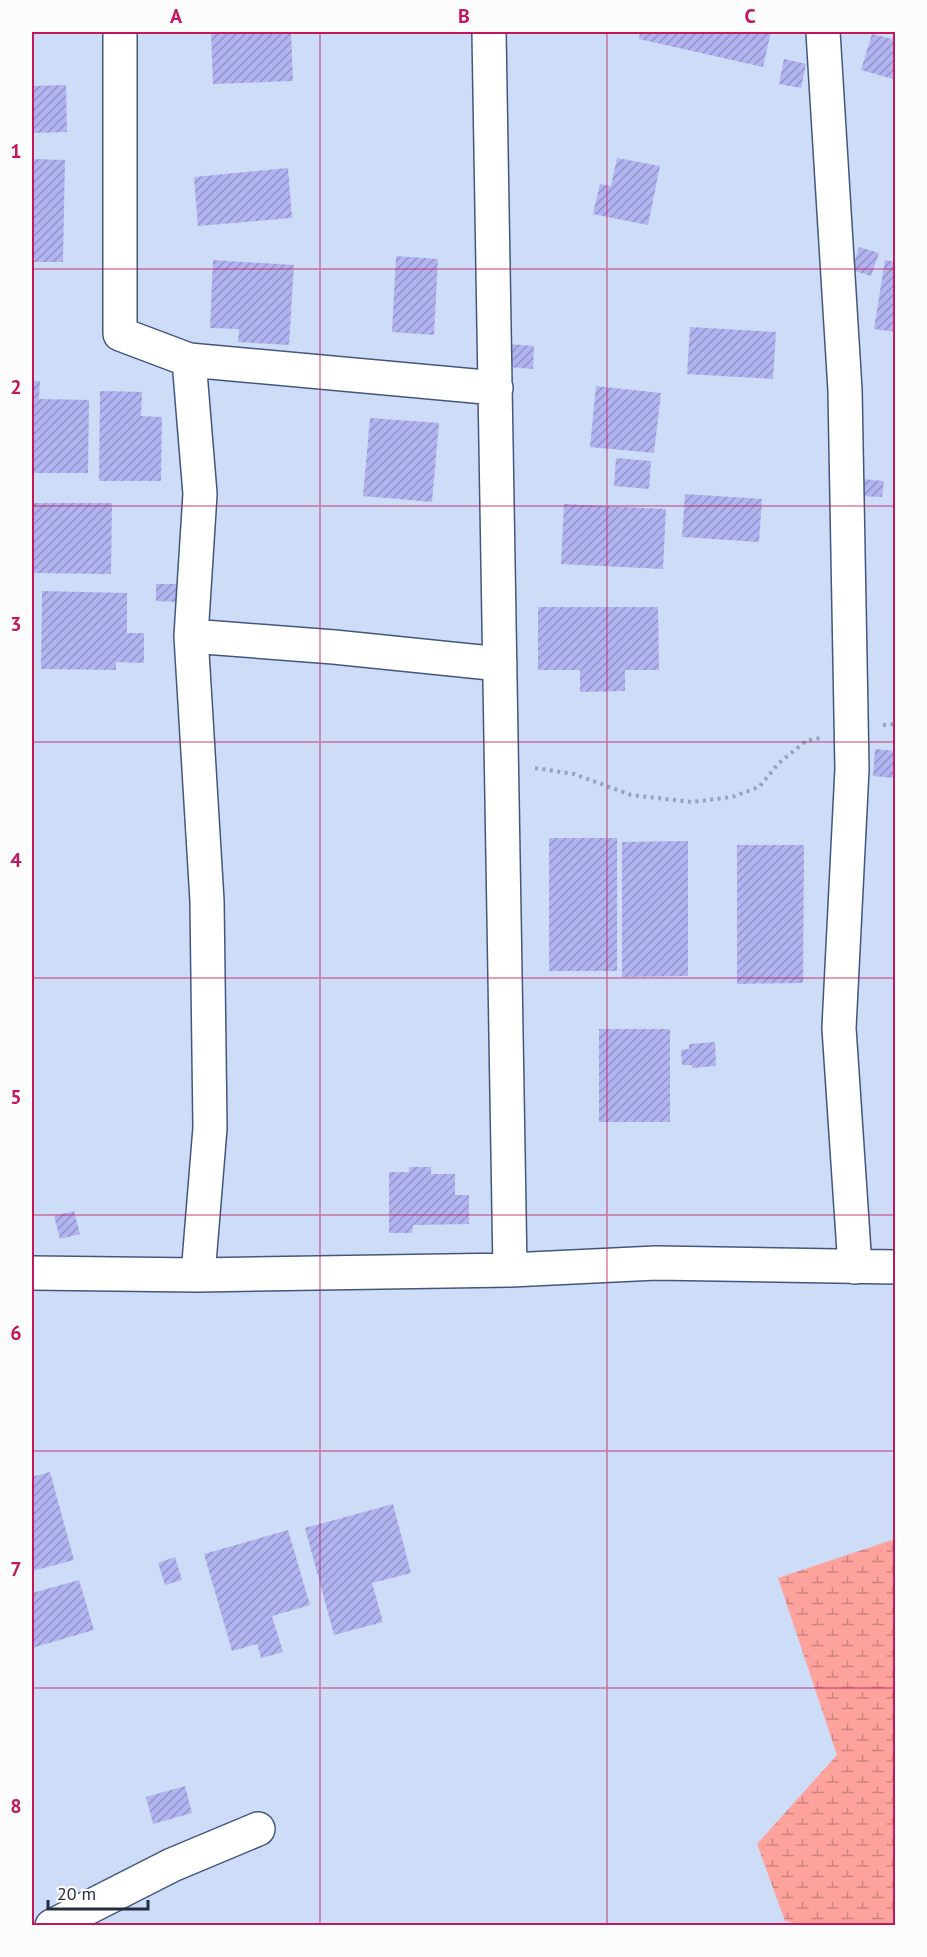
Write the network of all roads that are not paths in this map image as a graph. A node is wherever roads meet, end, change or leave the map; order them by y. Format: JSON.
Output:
{"nodes":[{"id":1,"x":120,"y":32,"type":"edge"},
{"id":2,"x":489,"y":32,"type":"edge"},
{"id":3,"x":823,"y":32,"type":"edge"},
{"id":4,"x":189,"y":360,"type":"junction"},
{"id":5,"x":496,"y":388,"type":"junction"},
{"id":6,"x":190,"y":636,"type":"junction"},
{"id":7,"x":500,"y":664,"type":"junction"},
{"id":8,"x":855,"y":1267,"type":"junction"},
{"id":9,"x":896,"y":1267,"type":"edge"},
{"id":10,"x":510,"y":1270,"type":"junction"},
{"id":11,"x":32,"y":1273,"type":"edge"},
{"id":12,"x":198,"y":1275,"type":"junction"},
{"id":13,"x":258,"y":1829,"type":"dead end"},
{"id":14,"x":52,"y":1926,"type":"edge"}],
"edges":[{"from":1,"to":4,"type":"street"},
{"from":2,"to":5,"type":"street"},
{"from":3,"to":8,"type":"street"},
{"from":4,"to":5,"type":"street"},
{"from":4,"to":6,"type":"street"},
{"from":5,"to":7,"type":"street"},
{"from":6,"to":7,"type":"street"},
{"from":6,"to":12,"type":"street"},
{"from":7,"to":10,"type":"street"},
{"from":8,"to":9,"type":"street"},
{"from":8,"to":10,"type":"street"},
{"from":10,"to":12,"type":"street"},
{"from":11,"to":12,"type":"street"},
{"from":13,"to":14,"type":"street"}]}
